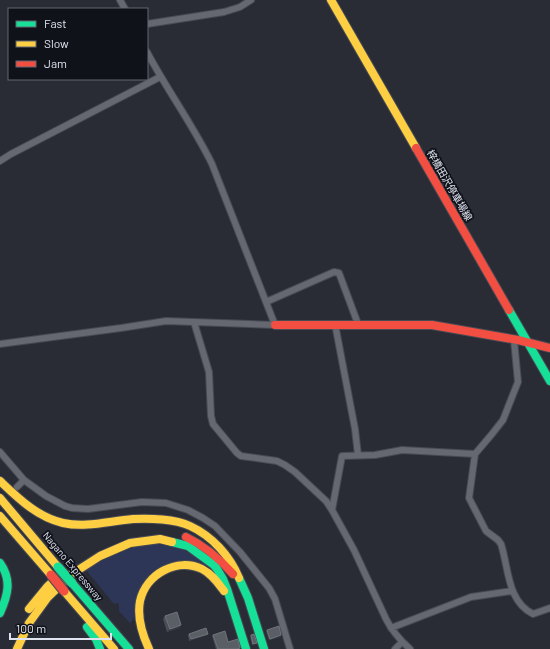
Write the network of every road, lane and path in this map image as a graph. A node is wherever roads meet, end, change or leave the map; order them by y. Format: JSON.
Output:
{"nodes":[{"id":1,"x":251,"y":0,"type":"edge"},
{"id":2,"x":331,"y":0,"type":"edge"},
{"id":3,"x":148,"y":24,"type":"edge"},
{"id":4,"x":148,"y":54,"type":"edge"},
{"id":5,"x":160,"y":77,"type":"junction"},
{"id":6,"x":0,"y":162,"type":"edge"},
{"id":7,"x":266,"y":302,"type":"junction"},
{"id":8,"x":194,"y":322,"type":"junction"},
{"id":9,"x":334,"y":324,"type":"junction"},
{"id":10,"x":358,"y":324,"type":"junction"},
{"id":11,"x":275,"y":325,"type":"junction"},
{"id":12,"x":514,"y":340,"type":"junction"},
{"id":13,"x":528,"y":343,"type":"junction"},
{"id":14,"x":0,"y":344,"type":"edge"},
{"id":15,"x":550,"y":348,"type":"edge"},
{"id":16,"x":550,"y":381,"type":"edge"},
{"id":17,"x":0,"y":452,"type":"edge"},
{"id":18,"x":475,"y":454,"type":"junction"},
{"id":19,"x":358,"y":456,"type":"junction"},
{"id":20,"x":24,"y":480,"type":"junction"},
{"id":21,"x":0,"y":481,"type":"edge"},
{"id":22,"x":17,"y":487,"type":"dead end"},
{"id":23,"x":0,"y":498,"type":"edge"},
{"id":24,"x":332,"y":510,"type":"junction"},
{"id":25,"x":0,"y":516,"type":"edge"},
{"id":26,"x":0,"y":563,"type":"edge"},
{"id":27,"x":512,"y":591,"type":"junction"},
{"id":28,"x":62,"y":593,"type":"junction"},
{"id":29,"x":248,"y":596,"type":"junction"},
{"id":30,"x":550,"y":608,"type":"edge"},
{"id":31,"x":235,"y":612,"type":"junction"},
{"id":32,"x":0,"y":613,"type":"edge"},
{"id":33,"x":390,"y":628,"type":"junction"},
{"id":34,"x":402,"y":642,"type":"junction"},
{"id":35,"x":10,"y":649,"type":"edge"},
{"id":36,"x":17,"y":649,"type":"edge"},
{"id":37,"x":100,"y":649,"type":"edge"},
{"id":38,"x":114,"y":649,"type":"edge"},
{"id":39,"x":129,"y":649,"type":"edge"},
{"id":40,"x":149,"y":649,"type":"edge"},
{"id":41,"x":246,"y":649,"type":"edge"},
{"id":42,"x":264,"y":649,"type":"edge"},
{"id":43,"x":290,"y":649,"type":"edge"},
{"id":44,"x":395,"y":649,"type":"edge"},
{"id":45,"x":410,"y":649,"type":"edge"}],
"edges":[{"from":1,"to":3,"type":"street"},
{"from":2,"to":13,"type":"main road","name":"梓橋田沢停車場線"},
{"from":4,"to":5,"type":"street"},
{"from":5,"to":6,"type":"street"},
{"from":5,"to":7,"type":"street"},
{"from":7,"to":10,"type":"street"},
{"from":7,"to":11,"type":"street"},
{"from":8,"to":11,"type":"street"},
{"from":8,"to":14,"type":"street"},
{"from":8,"to":24,"type":"street"},
{"from":9,"to":10,"type":"main road"},
{"from":9,"to":11,"type":"main road"},
{"from":9,"to":19,"type":"street"},
{"from":10,"to":12,"type":"main road"},
{"from":12,"to":13,"type":"main road"},
{"from":12,"to":18,"type":"street"},
{"from":13,"to":15,"type":"main road"},
{"from":13,"to":16,"type":"main road","name":"梓橋田沢停車場線"},
{"from":17,"to":20,"type":"street"},
{"from":18,"to":19,"type":"street"},
{"from":18,"to":27,"type":"street"},
{"from":19,"to":24,"type":"street"},
{"from":20,"to":22,"type":"street"},
{"from":20,"to":43,"type":"street"},
{"from":21,"to":29,"type":"main road"},
{"from":23,"to":39,"type":"main road","name":"Nagano Expressway","bridge":true},
{"from":24,"to":33,"type":"street"},
{"from":25,"to":28,"type":"main road","bridge":true},
{"from":26,"to":32,"type":"main road"},
{"from":27,"to":30,"type":"street"},
{"from":27,"to":33,"type":"street"},
{"from":28,"to":37,"type":"main road"},
{"from":28,"to":38,"type":"main road"},
{"from":29,"to":35,"type":"main road"},
{"from":29,"to":42,"type":"main road"},
{"from":31,"to":36,"type":"main road"},
{"from":31,"to":40,"type":"main road"},
{"from":31,"to":41,"type":"main road"},
{"from":33,"to":34,"type":"street"},
{"from":34,"to":44,"type":"street"},
{"from":34,"to":45,"type":"street"}]}
